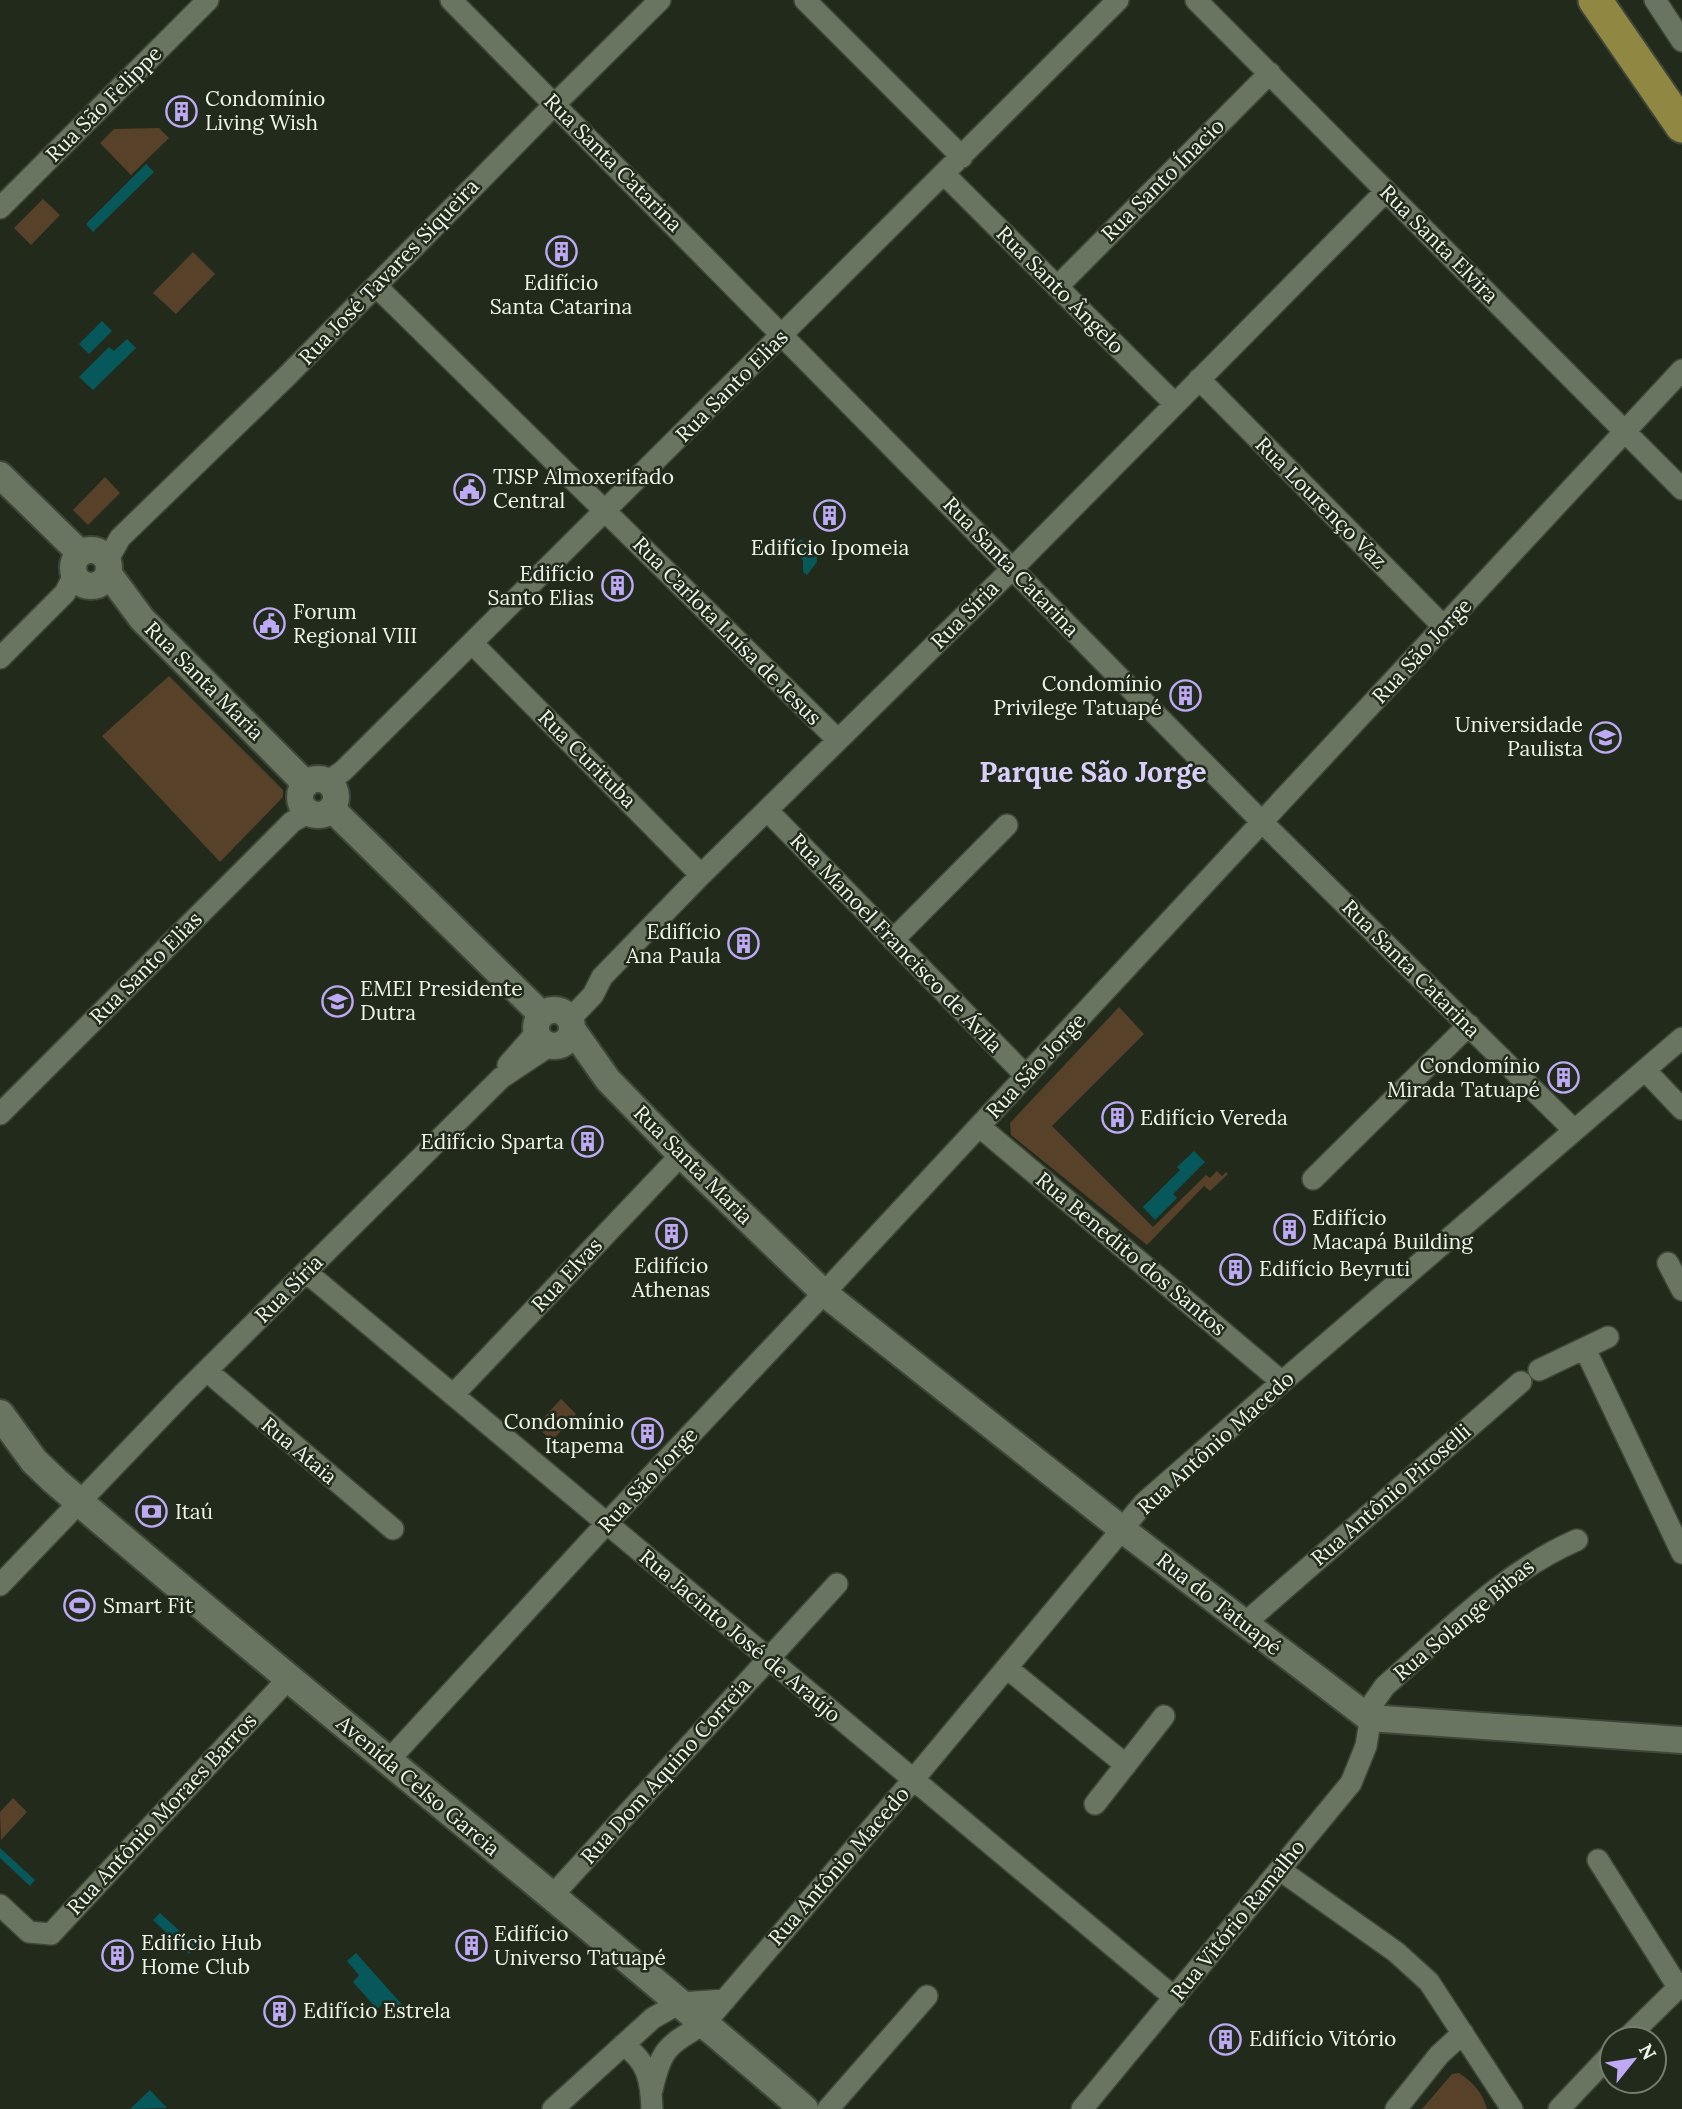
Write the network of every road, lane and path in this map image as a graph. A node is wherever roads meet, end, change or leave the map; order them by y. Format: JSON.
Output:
{"nodes":[{"id":1,"x":208,"y":0,"type":"edge"},
{"id":2,"x":451,"y":0,"type":"edge"},
{"id":3,"x":660,"y":0,"type":"edge"},
{"id":4,"x":805,"y":0,"type":"edge"},
{"id":5,"x":1118,"y":0,"type":"edge"},
{"id":6,"x":1196,"y":0,"type":"edge"},
{"id":7,"x":1595,"y":0,"type":"edge"},
{"id":8,"x":1655,"y":0,"type":"edge"},
{"id":9,"x":1682,"y":41,"type":"edge"},
{"id":10,"x":1270,"y":73,"type":"junction"},
{"id":11,"x":555,"y":104,"type":"junction"},
{"id":12,"x":1682,"y":125,"type":"edge"},
{"id":13,"x":962,"y":157,"type":"junction"},
{"id":14,"x":944,"y":175,"type":"junction"},
{"id":15,"x":1386,"y":191,"type":"junction"},
{"id":16,"x":0,"y":208,"type":"edge"},
{"id":17,"x":376,"y":286,"type":"junction"},
{"id":18,"x":1057,"y":287,"type":"junction"},
{"id":19,"x":784,"y":335,"type":"junction"},
{"id":20,"x":1682,"y":370,"type":"edge"},
{"id":21,"x":1199,"y":379,"type":"junction"},
{"id":22,"x":1175,"y":404,"type":"junction"},
{"id":23,"x":1625,"y":432,"type":"junction"},
{"id":24,"x":0,"y":475,"type":"edge"},
{"id":25,"x":1682,"y":489,"type":"edge"},
{"id":26,"x":605,"y":511,"type":"junction"},
{"id":27,"x":91,"y":567,"type":"junction"},
{"id":28,"x":1013,"y":568,"type":"junction"},
{"id":29,"x":1444,"y":627,"type":"junction"},
{"id":30,"x":472,"y":643,"type":"junction"},
{"id":31,"x":0,"y":658,"type":"edge"},
{"id":32,"x":838,"y":740,"type":"junction"},
{"id":33,"x":318,"y":796,"type":"junction"},
{"id":34,"x":767,"y":810,"type":"junction"},
{"id":35,"x":1262,"y":822,"type":"junction"},
{"id":36,"x":1007,"y":825,"type":"dead end"},
{"id":37,"x":701,"y":875,"type":"junction"},
{"id":38,"x":893,"y":940,"type":"junction"},
{"id":39,"x":1469,"y":1025,"type":"junction"},
{"id":40,"x":554,"y":1026,"type":"junction"},
{"id":41,"x":1682,"y":1038,"type":"edge"},
{"id":42,"x":1645,"y":1070,"type":"junction"},
{"id":43,"x":1026,"y":1076,"type":"junction"},
{"id":44,"x":1682,"y":1109,"type":"edge"},
{"id":45,"x":0,"y":1114,"type":"edge"},
{"id":46,"x":979,"y":1126,"type":"junction"},
{"id":47,"x":1574,"y":1130,"type":"junction"},
{"id":48,"x":681,"y":1155,"type":"junction"},
{"id":49,"x":1312,"y":1179,"type":"dead end"},
{"id":50,"x":1668,"y":1263,"type":"dead end"},
{"id":51,"x":306,"y":1272,"type":"junction"},
{"id":52,"x":1682,"y":1290,"type":"edge"},
{"id":53,"x":824,"y":1293,"type":"junction"},
{"id":54,"x":1608,"y":1337,"type":"dead end"},
{"id":55,"x":1585,"y":1349,"type":"junction"},
{"id":56,"x":1539,"y":1370,"type":"dead end"},
{"id":57,"x":206,"y":1371,"type":"junction"},
{"id":58,"x":1282,"y":1382,"type":"junction"},
{"id":59,"x":1521,"y":1382,"type":"dead end"},
{"id":60,"x":453,"y":1395,"type":"junction"},
{"id":61,"x":4,"y":1428,"type":"edge"},
{"id":62,"x":79,"y":1502,"type":"junction"},
{"id":63,"x":606,"y":1524,"type":"junction"},
{"id":64,"x":393,"y":1530,"type":"dead end"},
{"id":65,"x":1123,"y":1530,"type":"junction"},
{"id":66,"x":1577,"y":1540,"type":"dead end"},
{"id":67,"x":1682,"y":1553,"type":"edge"},
{"id":68,"x":837,"y":1584,"type":"dead end"},
{"id":69,"x":0,"y":1586,"type":"edge"},
{"id":70,"x":1252,"y":1617,"type":"junction"},
{"id":71,"x":767,"y":1659,"type":"junction"},
{"id":72,"x":1007,"y":1668,"type":"junction"},
{"id":73,"x":289,"y":1678,"type":"junction"},
{"id":74,"x":1164,"y":1716,"type":"dead end"},
{"id":75,"x":1369,"y":1718,"type":"junction"},
{"id":76,"x":1682,"y":1740,"type":"edge"},
{"id":77,"x":388,"y":1761,"type":"junction"},
{"id":78,"x":1126,"y":1765,"type":"junction"},
{"id":79,"x":913,"y":1780,"type":"junction"},
{"id":80,"x":1095,"y":1804,"type":"dead end"},
{"id":81,"x":1598,"y":1860,"type":"dead end"},
{"id":82,"x":1280,"y":1870,"type":"junction"},
{"id":83,"x":552,"y":1896,"type":"junction"},
{"id":84,"x":0,"y":1905,"type":"edge"},
{"id":85,"x":1680,"y":1985,"type":"edge"},
{"id":86,"x":927,"y":1996,"type":"dead end"},
{"id":87,"x":1175,"y":1998,"type":"junction"},
{"id":88,"x":724,"y":2000,"type":"junction"},
{"id":89,"x":680,"y":2003,"type":"junction"},
{"id":90,"x":705,"y":2023,"type":"junction"},
{"id":91,"x":1640,"y":2025,"type":"edge"},
{"id":92,"x":1464,"y":2033,"type":"junction"},
{"id":93,"x":623,"y":2045,"type":"junction"},
{"id":94,"x":1598,"y":2068,"type":"edge"},
{"id":95,"x":652,"y":2099,"type":"edge"},
{"id":96,"x":553,"y":2109,"type":"edge"},
{"id":97,"x":804,"y":2109,"type":"edge"},
{"id":98,"x":828,"y":2109,"type":"edge"},
{"id":99,"x":1082,"y":2109,"type":"edge"},
{"id":100,"x":1396,"y":2109,"type":"edge"},
{"id":101,"x":1512,"y":2109,"type":"edge"},
{"id":102,"x":1559,"y":2109,"type":"edge"}],
"edges":[{"from":1,"to":16,"type":"street","name":"Rua São Felippe"},
{"from":2,"to":11,"type":"street","name":"Rua Santa Catarina"},
{"from":3,"to":11,"type":"street","name":"Rua José Tavares Siqueira"},
{"from":4,"to":13,"type":"street"},
{"from":5,"to":13,"type":"street","name":"Rua Santo Elias"},
{"from":6,"to":10,"type":"street","name":"Rua Santa Elvira"},
{"from":7,"to":12,"type":"highway"},
{"from":8,"to":9,"type":"street"},
{"from":10,"to":15,"type":"street","name":"Rua Santa Elvira"},
{"from":10,"to":18,"type":"street","name":"Rua Santo Ínacio"},
{"from":11,"to":17,"type":"street","name":"Rua José Tavares Siqueira"},
{"from":11,"to":19,"type":"street","name":"Rua Santa Catarina"},
{"from":13,"to":14,"type":"street","name":"Rua Santo Elias"},
{"from":14,"to":18,"type":"street","name":"Rua Santo Ângelo"},
{"from":14,"to":19,"type":"street","name":"Rua Santo Elias"},
{"from":15,"to":21,"type":"street","name":"Rua Síria"},
{"from":15,"to":23,"type":"street","name":"Rua Santa Elvira"},
{"from":17,"to":26,"type":"street","name":"Rua Carlota Luísa de Jesus"},
{"from":17,"to":27,"type":"street","name":"Rua José Tavares Siqueira"},
{"from":18,"to":22,"type":"street","name":"Rua Santo Ângelo"},
{"from":19,"to":26,"type":"street","name":"Rua Santo Elias"},
{"from":19,"to":28,"type":"street","name":"Rua Santa Catarina"},
{"from":20,"to":23,"type":"street","name":"Rua São Jorge"},
{"from":21,"to":22,"type":"street","name":"Rua Síria"},
{"from":21,"to":29,"type":"street","name":"Rua Lourenço Vaz"},
{"from":22,"to":28,"type":"street","name":"Rua Síria"},
{"from":23,"to":25,"type":"street","name":"Rua Santa Elvira"},
{"from":23,"to":29,"type":"street","name":"Rua São Jorge"},
{"from":24,"to":27,"type":"street","name":"Rua Santa Maria"},
{"from":26,"to":30,"type":"street","name":"Rua Santo Elias"},
{"from":26,"to":32,"type":"street","name":"Rua Carlota Luísa de Jesus"},
{"from":27,"to":31,"type":"street","name":"Rua José Tavares Siqueira"},
{"from":27,"to":33,"type":"street","name":"Rua Santa Maria"},
{"from":28,"to":32,"type":"street","name":"Rua Síria"},
{"from":28,"to":35,"type":"street","name":"Rua Santa Catarina"},
{"from":29,"to":35,"type":"street","name":"Rua São Jorge"},
{"from":30,"to":33,"type":"street","name":"Rua Santo Elias"},
{"from":30,"to":37,"type":"street","name":"Rua Curituba"},
{"from":32,"to":34,"type":"street","name":"Rua Síria"},
{"from":33,"to":40,"type":"street","name":"Rua Santa Maria"},
{"from":33,"to":45,"type":"street","name":"Rua Santo Elias"},
{"from":34,"to":37,"type":"street","name":"Rua Síria"},
{"from":34,"to":38,"type":"street","name":"Rua Manoel Francisco de Ávila"},
{"from":35,"to":39,"type":"street","name":"Rua Santa Catarina"},
{"from":35,"to":43,"type":"street","name":"Rua São Jorge"},
{"from":36,"to":38,"type":"street"},
{"from":37,"to":40,"type":"street","name":"Rua Síria"},
{"from":38,"to":43,"type":"street","name":"Rua Manoel Francisco de Ávila"},
{"from":39,"to":47,"type":"street","name":"Rua Santa Catarina"},
{"from":39,"to":49,"type":"street"},
{"from":40,"to":48,"type":"street","name":"Rua Santa Maria"},
{"from":40,"to":51,"type":"street","name":"Rua Síria"},
{"from":41,"to":42,"type":"street","name":"Rua Antônio Macedo"},
{"from":42,"to":44,"type":"street"},
{"from":42,"to":47,"type":"street","name":"Rua Antônio Macedo"},
{"from":43,"to":46,"type":"street","name":"Rua São Jorge"},
{"from":46,"to":53,"type":"street","name":"Rua São Jorge"},
{"from":46,"to":58,"type":"street","name":"Rua Benedito dos Santos"},
{"from":47,"to":58,"type":"street","name":"Rua Antônio Macedo"},
{"from":48,"to":53,"type":"street","name":"Rua Santa Maria"},
{"from":48,"to":60,"type":"street","name":"Rua Elvas"},
{"from":50,"to":52,"type":"street"},
{"from":51,"to":57,"type":"street","name":"Rua Síria"},
{"from":51,"to":60,"type":"street","name":"Rua Jacinto José de Araújo"},
{"from":53,"to":63,"type":"street","name":"Rua São Jorge"},
{"from":53,"to":65,"type":"street","name":"Rua do Tatuapé"},
{"from":54,"to":55,"type":"street"},
{"from":55,"to":56,"type":"street"},
{"from":55,"to":67,"type":"street"},
{"from":57,"to":62,"type":"street","name":"Rua Síria"},
{"from":57,"to":64,"type":"street","name":"Rua Ataia"},
{"from":58,"to":65,"type":"street","name":"Rua Antônio Macedo"},
{"from":59,"to":70,"type":"street","name":"Rua Antônio Piroselli"},
{"from":60,"to":63,"type":"street","name":"Rua Jacinto José de Araújo"},
{"from":61,"to":62,"type":"main road","name":"Avenida Celso Garcia"},
{"from":62,"to":69,"type":"street","name":"Rua Síria"},
{"from":62,"to":73,"type":"main road","name":"Avenida Celso Garcia"},
{"from":63,"to":71,"type":"street","name":"Rua Jacinto José de Araújo"},
{"from":63,"to":77,"type":"street","name":"Rua São Jorge"},
{"from":65,"to":70,"type":"street","name":"Rua do Tatuapé"},
{"from":65,"to":72,"type":"street","name":"Rua Antônio Macedo"},
{"from":66,"to":75,"type":"street","name":"Rua Solange Bibas"},
{"from":68,"to":71,"type":"street","name":"Rua Dom Aquino Correia"},
{"from":70,"to":75,"type":"street","name":"Rua do Tatuapé"},
{"from":71,"to":79,"type":"street","name":"Rua Jacinto José de Araújo"},
{"from":71,"to":83,"type":"street","name":"Rua Dom Aquino Correia"},
{"from":72,"to":78,"type":"street"},
{"from":72,"to":79,"type":"street","name":"Rua Antônio Macedo"},
{"from":73,"to":77,"type":"main road","name":"Avenida Celso Garcia"},
{"from":73,"to":84,"type":"street","name":"Rua Antônio Moraes Barros"},
{"from":74,"to":78,"type":"street"},
{"from":75,"to":76,"type":"street"},
{"from":75,"to":82,"type":"street","name":"Rua Vitório Ramalho"},
{"from":77,"to":83,"type":"main road","name":"Avenida Celso Garcia"},
{"from":78,"to":80,"type":"street"},
{"from":79,"to":87,"type":"street","name":"Rua Jacinto José de Araújo"},
{"from":79,"to":88,"type":"street","name":"Rua Antônio Macedo"},
{"from":81,"to":85,"type":"street"},
{"from":82,"to":87,"type":"street","name":"Rua Vitório Ramalho"},
{"from":82,"to":92,"type":"street"},
{"from":83,"to":89,"type":"main road","name":"Avenida Celso Garcia"},
{"from":85,"to":91,"type":"street"},
{"from":86,"to":98,"type":"street"},
{"from":87,"to":99,"type":"street","name":"Rua Vitório Ramalho"},
{"from":88,"to":89,"type":"street"},
{"from":88,"to":90,"type":"street","name":"Rua Antônio Macedo"},
{"from":89,"to":90,"type":"main road","name":"Avenida Celso Garcia"},
{"from":89,"to":93,"type":"street"},
{"from":90,"to":95,"type":"street","name":"Rua Antônio Macedo"},
{"from":90,"to":97,"type":"main road","name":"Avenida Celso Garcia"},
{"from":92,"to":100,"type":"street"},
{"from":92,"to":101,"type":"street"},
{"from":93,"to":95,"type":"street"},
{"from":93,"to":96,"type":"street"},
{"from":94,"to":102,"type":"street"}]}
